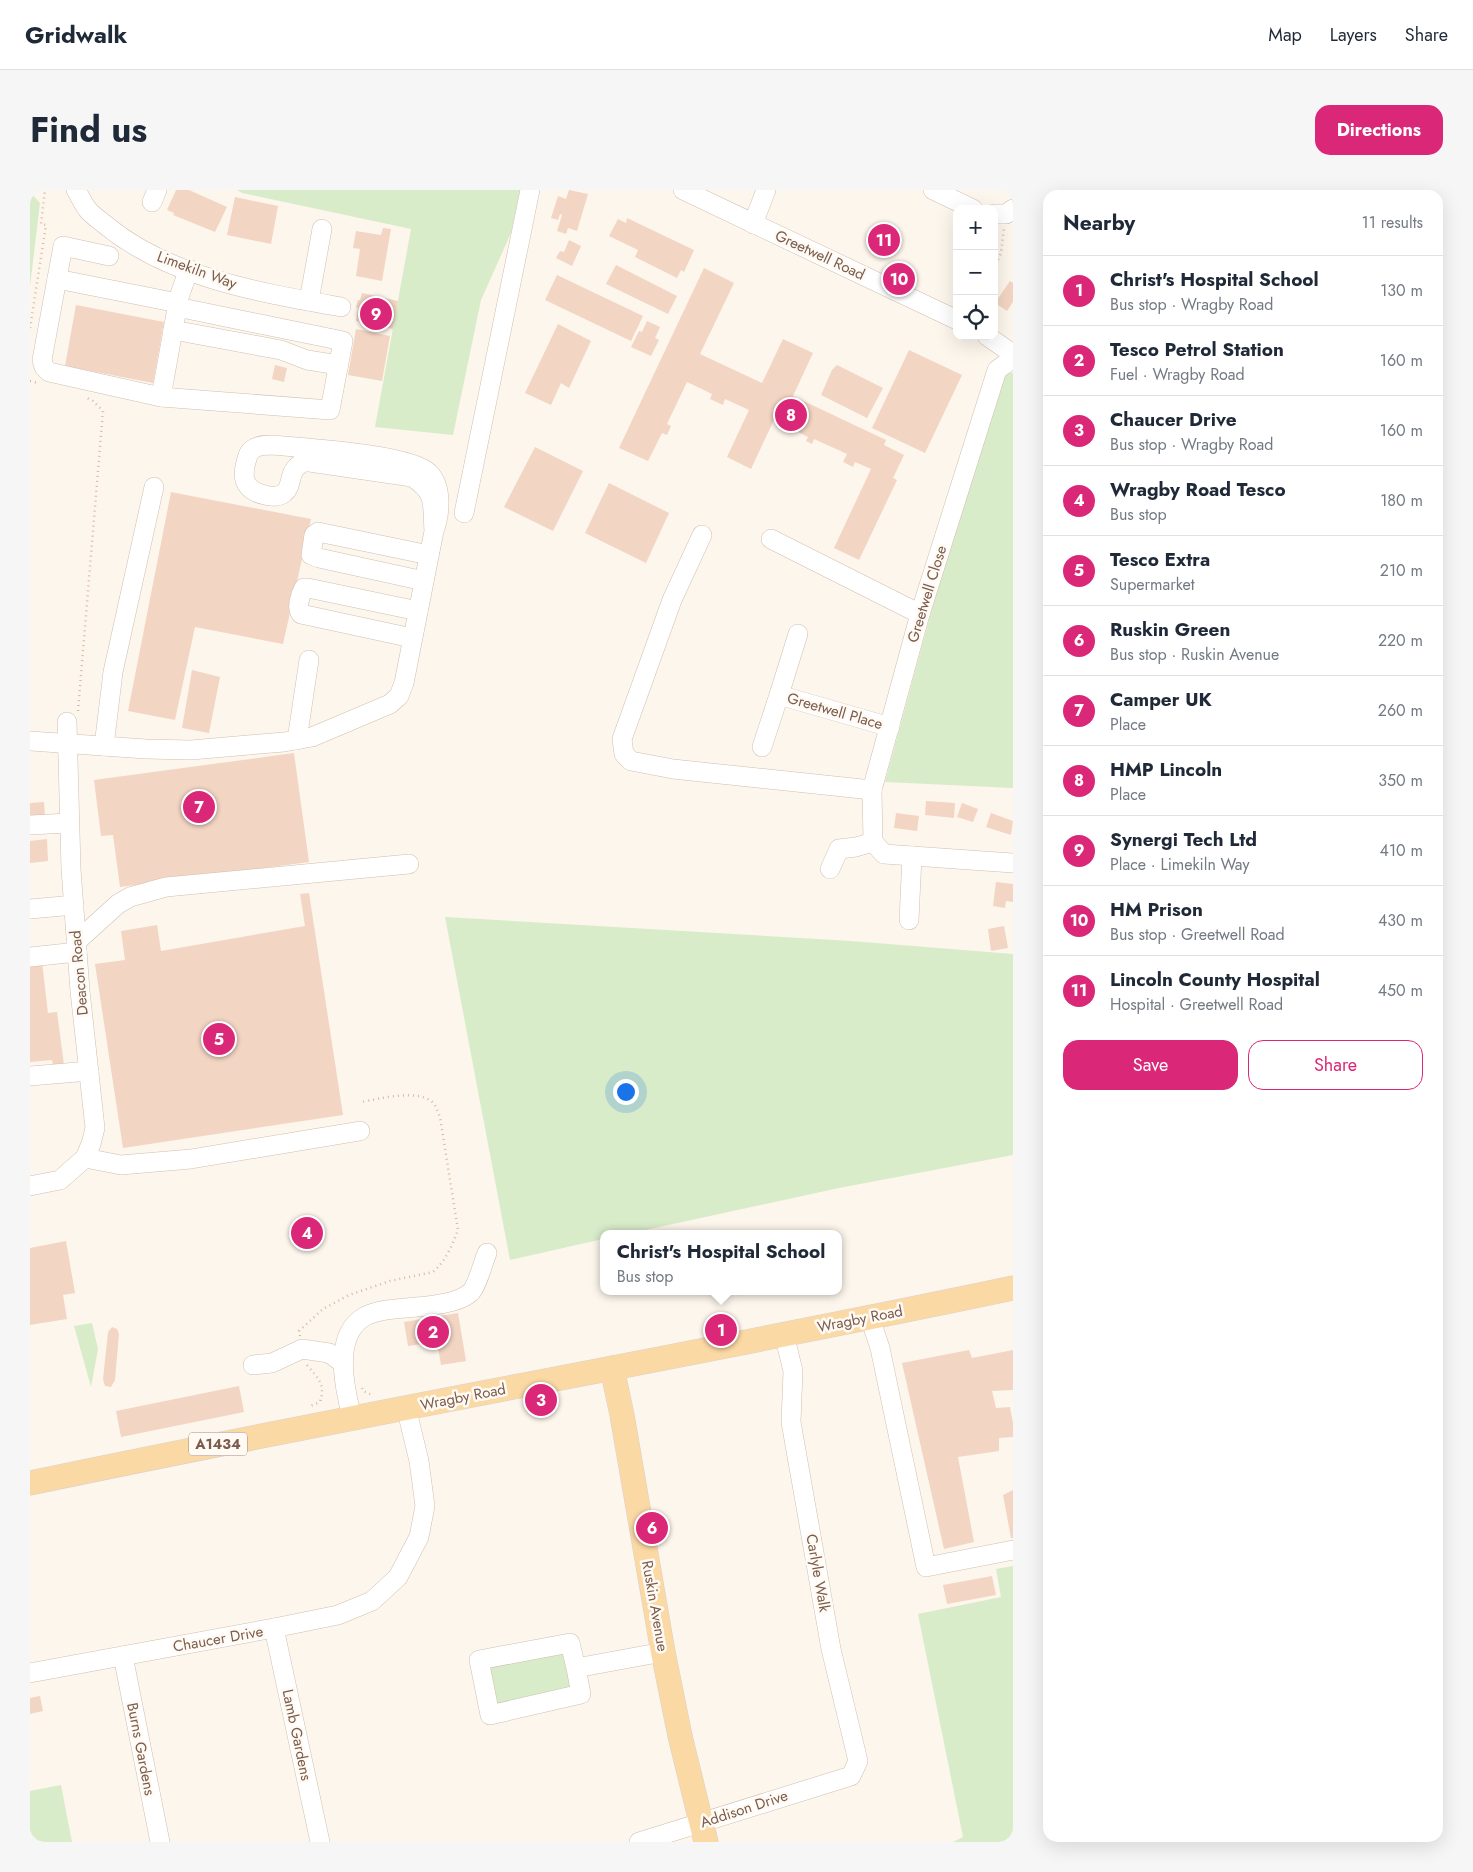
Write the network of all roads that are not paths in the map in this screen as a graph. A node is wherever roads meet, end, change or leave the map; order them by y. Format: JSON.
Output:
{"nodes":[{"id":1,"x":76,"y":190,"type":"edge"},
{"id":2,"x":530,"y":190,"type":"edge"},
{"id":3,"x":683,"y":190,"type":"edge"},
{"id":4,"x":766,"y":190,"type":"edge"},
{"id":5,"x":933,"y":190,"type":"edge"},
{"id":6,"x":965,"y":205,"type":"edge"},
{"id":7,"x":753,"y":224,"type":"junction"},
{"id":8,"x":322,"y":229,"type":"dead end"},
{"id":9,"x":109,"y":256,"type":"dead end"},
{"id":10,"x":188,"y":269,"type":"junction"},
{"id":11,"x":56,"y":280,"type":"junction"},
{"id":12,"x":310,"y":301,"type":"junction"},
{"id":13,"x":178,"y":305,"type":"junction"},
{"id":14,"x":340,"y":307,"type":"dead end"},
{"id":15,"x":953,"y":318,"type":"edge"},
{"id":16,"x":173,"y":330,"type":"junction"},
{"id":17,"x":991,"y":340,"type":"edge"},
{"id":18,"x":1013,"y":356,"type":"edge"},
{"id":19,"x":338,"y":365,"type":"junction"},
{"id":20,"x":161,"y":397,"type":"junction"},
{"id":21,"x":154,"y":487,"type":"dead end"},
{"id":22,"x":464,"y":513,"type":"dead end"},
{"id":23,"x":434,"y":531,"type":"junction"},
{"id":24,"x":702,"y":535,"type":"dead end"},
{"id":25,"x":771,"y":539,"type":"dead end"},
{"id":26,"x":429,"y":555,"type":"junction"},
{"id":27,"x":424,"y":581,"type":"junction"},
{"id":28,"x":418,"y":611,"type":"junction"},
{"id":29,"x":920,"y":614,"type":"junction"},
{"id":30,"x":798,"y":634,"type":"dead end"},
{"id":31,"x":412,"y":638,"type":"junction"},
{"id":32,"x":309,"y":660,"type":"dead end"},
{"id":33,"x":779,"y":695,"type":"junction"},
{"id":34,"x":67,"y":722,"type":"road end"},
{"id":35,"x":890,"y":727,"type":"junction"},
{"id":36,"x":297,"y":740,"type":"junction"},
{"id":37,"x":30,"y":741,"type":"edge"},
{"id":38,"x":66,"y":743,"type":"junction"},
{"id":39,"x":104,"y":746,"type":"junction"},
{"id":40,"x":762,"y":747,"type":"dead end"},
{"id":41,"x":872,"y":790,"type":"junction"},
{"id":42,"x":69,"y":823,"type":"junction"},
{"id":43,"x":30,"y":825,"type":"edge"},
{"id":44,"x":872,"y":842,"type":"junction"},
{"id":45,"x":912,"y":856,"type":"junction"},
{"id":46,"x":1013,"y":863,"type":"edge"},
{"id":47,"x":409,"y":864,"type":"dead end"},
{"id":48,"x":830,"y":869,"type":"dead end"},
{"id":49,"x":74,"y":905,"type":"junction"},
{"id":50,"x":30,"y":909,"type":"edge"},
{"id":51,"x":909,"y":920,"type":"dead end"},
{"id":52,"x":77,"y":947,"type":"junction"},
{"id":53,"x":30,"y":957,"type":"edge"},
{"id":54,"x":89,"y":1071,"type":"junction"},
{"id":55,"x":30,"y":1076,"type":"edge"},
{"id":56,"x":360,"y":1131,"type":"dead end"},
{"id":57,"x":85,"y":1158,"type":"junction"},
{"id":58,"x":30,"y":1186,"type":"edge"},
{"id":59,"x":487,"y":1253,"type":"dead end"},
{"id":60,"x":1013,"y":1288,"type":"edge"},
{"id":61,"x":870,"y":1318,"type":"junction"},
{"id":62,"x":784,"y":1334,"type":"junction"},
{"id":63,"x":343,"y":1363,"type":"junction"},
{"id":64,"x":253,"y":1365,"type":"dead end"},
{"id":65,"x":612,"y":1368,"type":"junction"},
{"id":66,"x":406,"y":1408,"type":"junction"},
{"id":67,"x":352,"y":1417,"type":"junction"},
{"id":68,"x":30,"y":1482,"type":"edge"},
{"id":69,"x":1013,"y":1550,"type":"edge"},
{"id":70,"x":274,"y":1628,"type":"junction"},
{"id":71,"x":663,"y":1652,"type":"junction"},
{"id":72,"x":123,"y":1656,"type":"junction"},
{"id":73,"x":576,"y":1668,"type":"junction"},
{"id":74,"x":30,"y":1673,"type":"edge"},
{"id":75,"x":820,"y":1785,"type":"joint"},
{"id":76,"x":704,"y":1832,"type":"edge"},
{"id":77,"x":160,"y":1842,"type":"edge"},
{"id":78,"x":320,"y":1842,"type":"edge"},
{"id":79,"x":639,"y":1842,"type":"edge"}],
"edges":[{"from":1,"to":10,"type":"street","name":"Limekiln Way"},
{"from":2,"to":22,"type":"street"},
{"from":3,"to":7,"type":"street","name":"Greetwell Road"},
{"from":4,"to":7,"type":"street"},
{"from":5,"to":6,"type":"street"},
{"from":7,"to":15,"type":"street","name":"Greetwell Road"},
{"from":8,"to":12,"type":"street"},
{"from":9,"to":11,"type":"street"},
{"from":10,"to":12,"type":"street","name":"Limekiln Way"},
{"from":10,"to":13,"type":"street"},
{"from":11,"to":13,"type":"street"},
{"from":11,"to":20,"type":"street"},
{"from":12,"to":14,"type":"street","name":"Limekiln Way"},
{"from":13,"to":16,"type":"street"},
{"from":13,"to":19,"type":"street"},
{"from":16,"to":19,"type":"street"},
{"from":16,"to":20,"type":"street"},
{"from":17,"to":18,"type":"street"},
{"from":18,"to":29,"type":"street","name":"Greetwell Close"},
{"from":19,"to":20,"type":"street"},
{"from":21,"to":39,"type":"street"},
{"from":23,"to":23,"type":"street"},
{"from":23,"to":26,"type":"street"},
{"from":24,"to":41,"type":"street"},
{"from":25,"to":29,"type":"street"},
{"from":26,"to":27,"type":"street"},
{"from":26,"to":27,"type":"street"},
{"from":27,"to":28,"type":"street"},
{"from":28,"to":31,"type":"street"},
{"from":28,"to":31,"type":"street"},
{"from":29,"to":35,"type":"street","name":"Greetwell Close"},
{"from":30,"to":33,"type":"street","name":"Greetwell Place"},
{"from":31,"to":36,"type":"street"},
{"from":32,"to":36,"type":"street"},
{"from":33,"to":35,"type":"street","name":"Greetwell Place"},
{"from":33,"to":40,"type":"street","name":"Greetwell Place"},
{"from":34,"to":38,"type":"street","name":"Deacon Road"},
{"from":35,"to":41,"type":"street","name":"Greetwell Close"},
{"from":36,"to":39,"type":"street"},
{"from":37,"to":38,"type":"street"},
{"from":38,"to":39,"type":"street"},
{"from":38,"to":42,"type":"street","name":"Deacon Road"},
{"from":41,"to":44,"type":"street","name":"Greetwell Close"},
{"from":42,"to":43,"type":"street"},
{"from":42,"to":49,"type":"street","name":"Deacon Road"},
{"from":44,"to":45,"type":"street"},
{"from":44,"to":48,"type":"street"},
{"from":45,"to":46,"type":"street"},
{"from":45,"to":51,"type":"street"},
{"from":47,"to":52,"type":"street"},
{"from":49,"to":50,"type":"street"},
{"from":49,"to":52,"type":"street","name":"Deacon Road"},
{"from":52,"to":53,"type":"street"},
{"from":52,"to":54,"type":"street","name":"Deacon Road"},
{"from":54,"to":55,"type":"street"},
{"from":54,"to":57,"type":"street","name":"Deacon Road"},
{"from":56,"to":57,"type":"street"},
{"from":57,"to":58,"type":"street"},
{"from":59,"to":63,"type":"street"},
{"from":60,"to":61,"type":"main road","name":"Wragby Road","number":"A1434"},
{"from":61,"to":62,"type":"main road","name":"Wragby Road","number":"A1434"},
{"from":61,"to":69,"type":"street"},
{"from":62,"to":65,"type":"main road","name":"Wragby Road","number":"A1434"},
{"from":62,"to":75,"type":"street","name":"Carlyle Walk"},
{"from":63,"to":64,"type":"street"},
{"from":63,"to":67,"type":"street"},
{"from":65,"to":66,"type":"main road","name":"Wragby Road","number":"A1434"},
{"from":65,"to":71,"type":"main road","name":"Ruskin Avenue"},
{"from":66,"to":67,"type":"main road","name":"Wragby Road","number":"A1434"},
{"from":66,"to":70,"type":"street","name":"Chaucer Drive"},
{"from":67,"to":68,"type":"main road","name":"Wragby Road","number":"A1434"},
{"from":70,"to":72,"type":"street","name":"Chaucer Drive"},
{"from":70,"to":78,"type":"street","name":"Lamb Gardens"},
{"from":71,"to":73,"type":"street"},
{"from":71,"to":76,"type":"main road","name":"Ruskin Avenue"},
{"from":72,"to":74,"type":"street","name":"Chaucer Drive"},
{"from":72,"to":77,"type":"street","name":"Burns Gardens"},
{"from":73,"to":73,"type":"street"},
{"from":75,"to":76,"type":"street","name":"Addison Drive"},
{"from":76,"to":79,"type":"street","name":"Addison Drive"}]}
